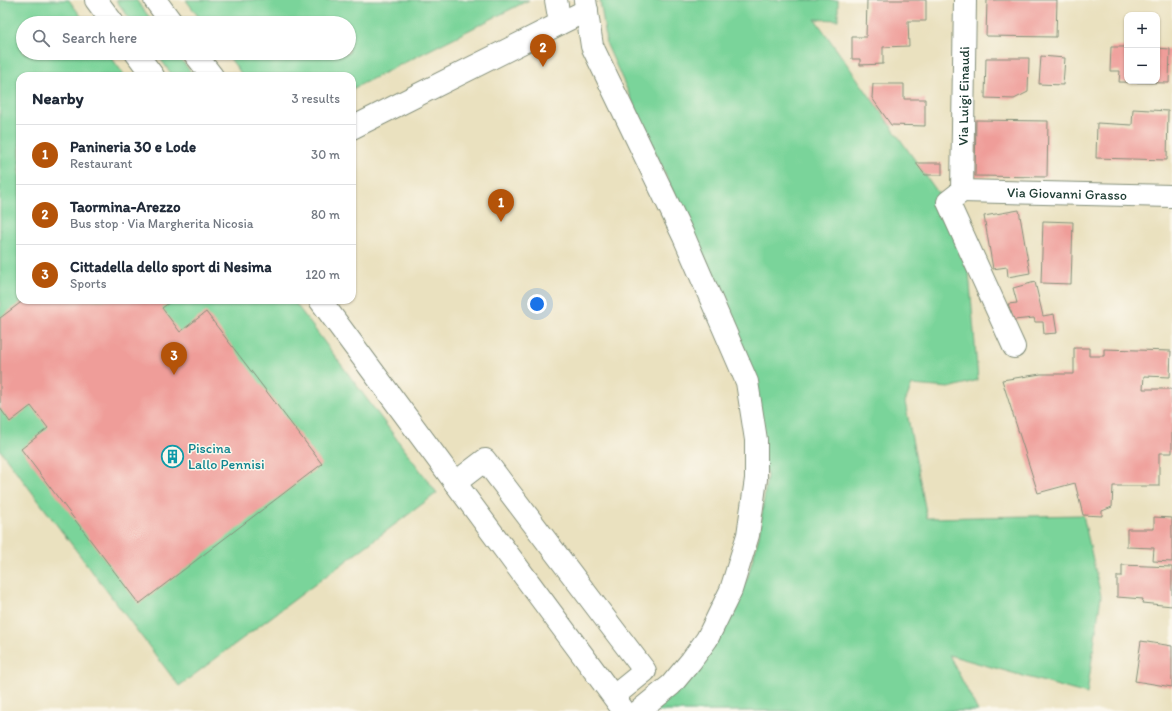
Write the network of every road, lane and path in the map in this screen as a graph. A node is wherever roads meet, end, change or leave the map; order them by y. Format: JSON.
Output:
{"nodes":[{"id":1,"x":96,"y":0,"type":"edge"},
{"id":2,"x":155,"y":0,"type":"edge"},
{"id":3,"x":556,"y":0,"type":"edge"},
{"id":4,"x":965,"y":0,"type":"edge"},
{"id":5,"x":586,"y":5,"type":"edge"},
{"id":6,"x":108,"y":16,"type":"edge"},
{"id":7,"x":167,"y":16,"type":"edge"},
{"id":8,"x":560,"y":23,"type":"junction"},
{"id":9,"x":141,"y":60,"type":"edge"},
{"id":10,"x":199,"y":60,"type":"edge"},
{"id":11,"x":150,"y":72,"type":"edge"},
{"id":12,"x":209,"y":72,"type":"edge"},
{"id":13,"x":356,"y":126,"type":"edge"},
{"id":14,"x":962,"y":191,"type":"junction"},
{"id":15,"x":1172,"y":196,"type":"edge"},
{"id":16,"x":323,"y":304,"type":"edge"},
{"id":17,"x":1014,"y":347,"type":"dead end"},
{"id":18,"x":455,"y":483,"type":"junction"},
{"id":19,"x":619,"y":703,"type":"edge"},
{"id":20,"x":639,"y":711,"type":"edge"}],
"edges":[{"from":1,"to":6,"type":"street"},
{"from":2,"to":7,"type":"street"},
{"from":3,"to":8,"type":"street"},
{"from":4,"to":14,"type":"street","name":"Via Luigi Einaudi"},
{"from":5,"to":8,"type":"street"},
{"from":5,"to":20,"type":"street"},
{"from":8,"to":13,"type":"street"},
{"from":9,"to":11,"type":"street"},
{"from":10,"to":12,"type":"street"},
{"from":14,"to":15,"type":"street","name":"Via Giovanni Grasso"},
{"from":14,"to":17,"type":"street"},
{"from":16,"to":18,"type":"street"},
{"from":18,"to":19,"type":"street"},
{"from":18,"to":19,"type":"street"}]}
